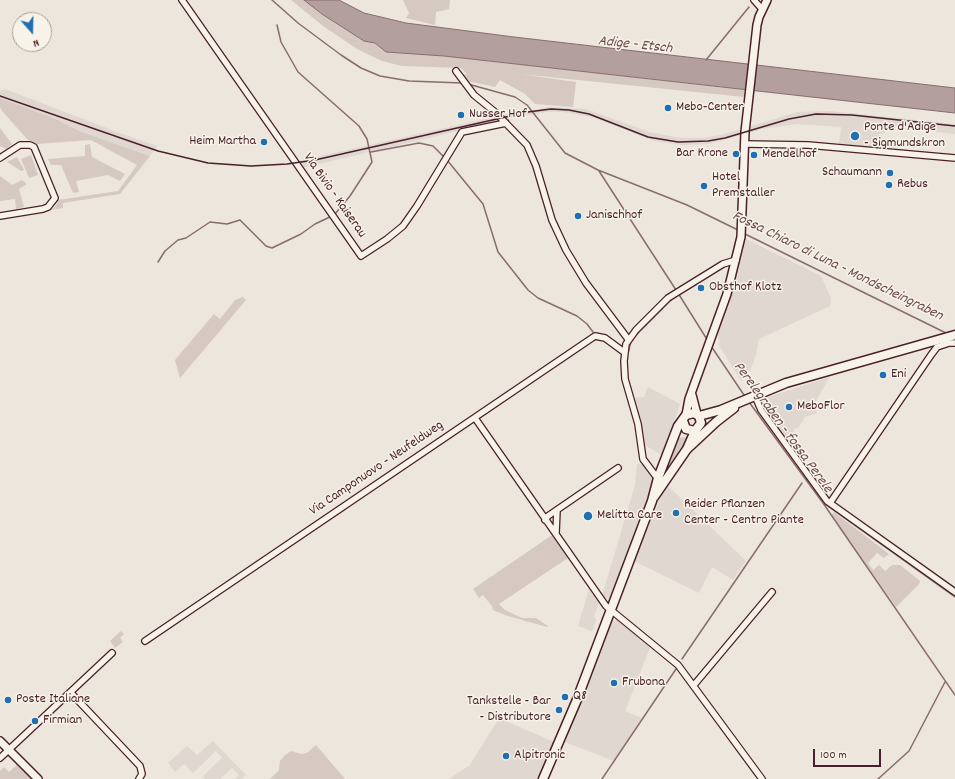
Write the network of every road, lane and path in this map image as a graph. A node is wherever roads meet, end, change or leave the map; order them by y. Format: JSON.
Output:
{"nodes":[{"id":1,"x":182,"y":0,"type":"edge"},
{"id":2,"x":754,"y":0,"type":"edge"},
{"id":3,"x":766,"y":0,"type":"edge"},
{"id":4,"x":762,"y":9,"type":"junction"},
{"id":5,"x":456,"y":71,"type":"dead end"},
{"id":6,"x":506,"y":123,"type":"junction"},
{"id":7,"x":745,"y":144,"type":"junction"},
{"id":8,"x":0,"y":158,"type":"edge"},
{"id":9,"x":955,"y":158,"type":"edge"},
{"id":10,"x":0,"y":216,"type":"edge"},
{"id":11,"x":736,"y":260,"type":"junction"},
{"id":12,"x":955,"y":335,"type":"edge"},
{"id":13,"x":628,"y":339,"type":"junction"},
{"id":14,"x":955,"y":342,"type":"edge"},
{"id":15,"x":624,"y":352,"type":"junction"},
{"id":16,"x":692,"y":391,"type":"junction"},
{"id":17,"x":745,"y":401,"type":"junction"},
{"id":18,"x":684,"y":418,"type":"junction"},
{"id":19,"x":699,"y":418,"type":"junction"},
{"id":20,"x":476,"y":419,"type":"junction"},
{"id":21,"x":695,"y":431,"type":"junction"},
{"id":22,"x":687,"y":449,"type":"junction"},
{"id":23,"x":618,"y":468,"type":"dead end"},
{"id":24,"x":655,"y":475,"type":"dead end"},
{"id":25,"x":652,"y":501,"type":"junction"},
{"id":26,"x":830,"y":503,"type":"junction"},
{"id":27,"x":557,"y":510,"type":"junction"},
{"id":28,"x":545,"y":520,"type":"junction"},
{"id":29,"x":556,"y":534,"type":"junction"},
{"id":30,"x":772,"y":592,"type":"dead end"},
{"id":31,"x":955,"y":592,"type":"edge"},
{"id":32,"x":610,"y":609,"type":"junction"},
{"id":33,"x":145,"y":641,"type":"dead end"},
{"id":34,"x":112,"y":653,"type":"dead end"},
{"id":35,"x":694,"y":685,"type":"junction"},
{"id":36,"x":71,"y":693,"type":"junction"},
{"id":37,"x":0,"y":741,"type":"edge"},
{"id":38,"x":8,"y":750,"type":"junction"},
{"id":39,"x":0,"y":758,"type":"edge"},
{"id":40,"x":38,"y":779,"type":"edge"},
{"id":41,"x":139,"y":779,"type":"edge"},
{"id":42,"x":543,"y":779,"type":"edge"},
{"id":43,"x":762,"y":779,"type":"edge"}],
"edges":[{"from":1,"to":6,"type":"street","name":"Via Bivio - Kaiserau"},
{"from":2,"to":4,"type":"street"},
{"from":3,"to":4,"type":"main road"},
{"from":4,"to":7,"type":"main road"},
{"from":5,"to":6,"type":"street"},
{"from":6,"to":13,"type":"street"},
{"from":7,"to":9,"type":"street"},
{"from":7,"to":11,"type":"main road"},
{"from":8,"to":10,"type":"street"},
{"from":11,"to":13,"type":"street"},
{"from":11,"to":16,"type":"main road"},
{"from":12,"to":17,"type":"main road"},
{"from":13,"to":15,"type":"street"},
{"from":14,"to":26,"type":"street"},
{"from":15,"to":20,"type":"street","name":"Via Camponuovo - Neufeldweg"},
{"from":15,"to":24,"type":"street"},
{"from":16,"to":18,"type":"main road"},
{"from":16,"to":19,"type":"main road"},
{"from":17,"to":19,"type":"main road"},
{"from":17,"to":22,"type":"main road"},
{"from":17,"to":26,"type":"street"},
{"from":18,"to":19,"type":"main road"},
{"from":18,"to":21,"type":"main road"},
{"from":18,"to":25,"type":"main road"},
{"from":19,"to":21,"type":"main road"},
{"from":20,"to":28,"type":"street"},
{"from":20,"to":33,"type":"street","name":"Via Camponuovo - Neufeldweg"},
{"from":21,"to":22,"type":"main road"},
{"from":22,"to":25,"type":"main road"},
{"from":23,"to":27,"type":"street"},
{"from":25,"to":32,"type":"main road"},
{"from":26,"to":31,"type":"street"},
{"from":27,"to":28,"type":"street"},
{"from":27,"to":29,"type":"street"},
{"from":28,"to":29,"type":"street"},
{"from":29,"to":32,"type":"street"},
{"from":30,"to":35,"type":"street"},
{"from":32,"to":35,"type":"street"},
{"from":32,"to":42,"type":"main road"},
{"from":34,"to":36,"type":"street"},
{"from":35,"to":43,"type":"street"},
{"from":36,"to":38,"type":"street"},
{"from":36,"to":41,"type":"street"},
{"from":37,"to":38,"type":"main road"},
{"from":38,"to":39,"type":"street"},
{"from":38,"to":40,"type":"main road"}]}
